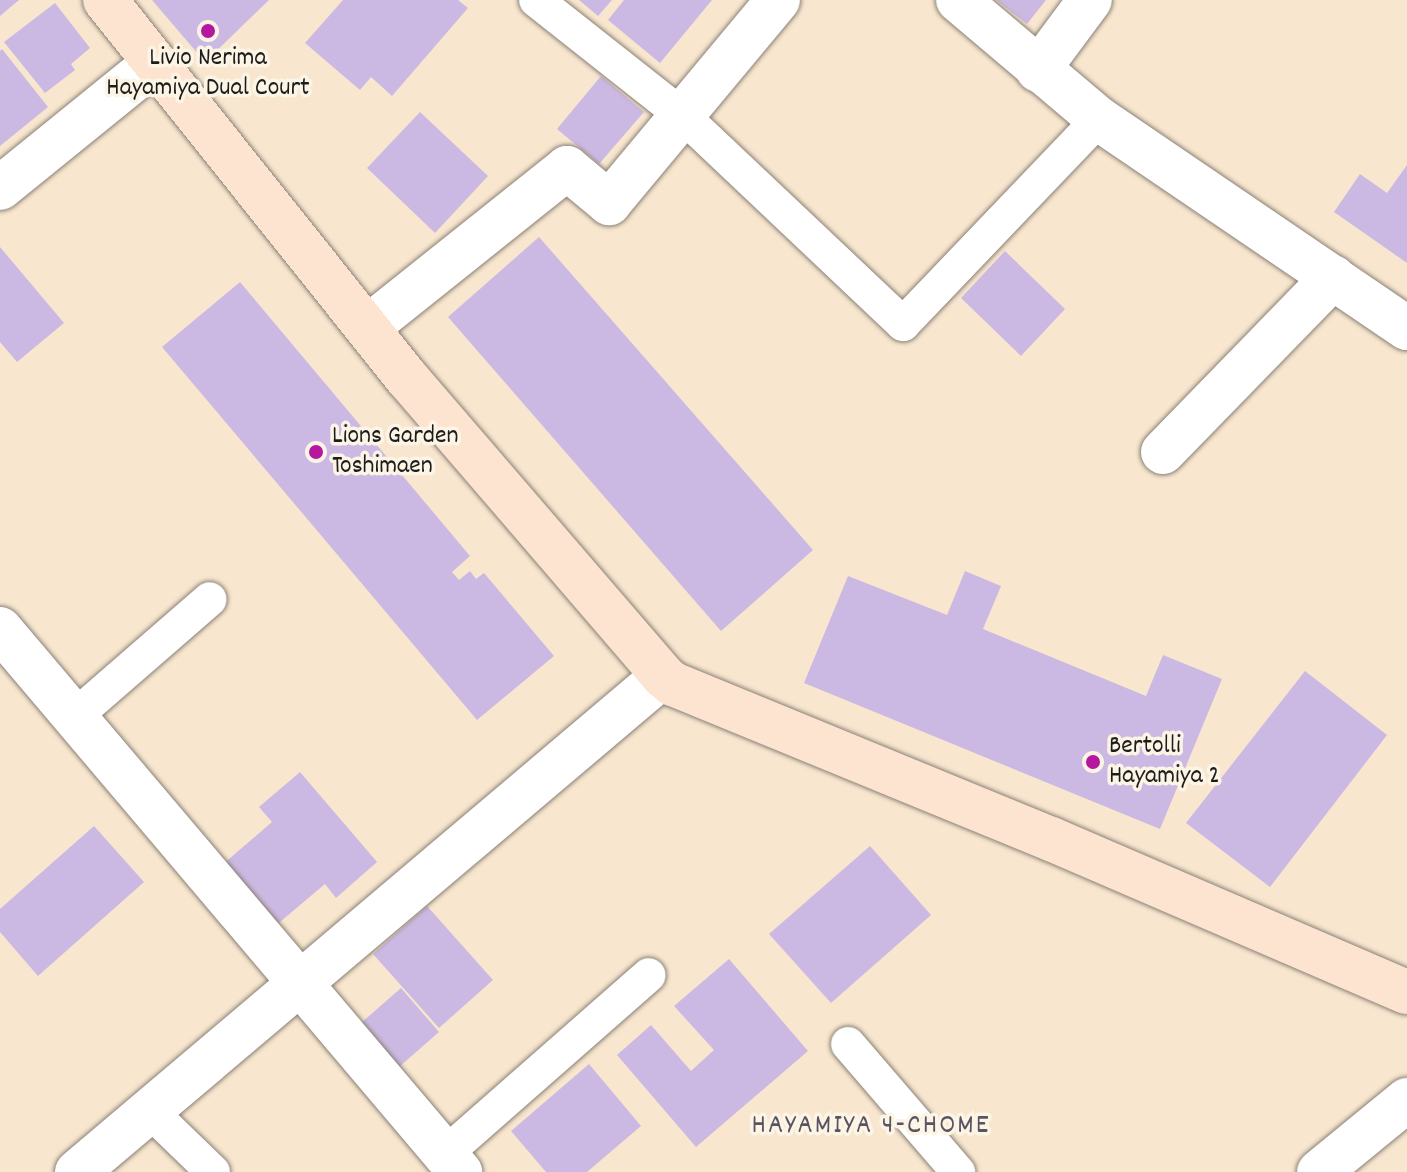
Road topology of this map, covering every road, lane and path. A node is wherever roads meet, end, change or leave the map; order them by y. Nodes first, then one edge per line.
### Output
1 (105, 0) edge
2 (536, 0) edge
3 (778, 0) edge
4 (958, 0) edge
5 (1090, 0) edge
6 (153, 64) junction
7 (1038, 70) junction
8 (683, 116) junction
9 (1099, 119) junction
10 (0, 188) edge
11 (1333, 277) junction
12 (368, 327) junction
13 (1407, 328) edge
14 (1163, 452) dead end
15 (210, 599) dead end
16 (0, 629) edge
17 (663, 676) junction
18 (73, 718) junction
19 (649, 975) dead end
20 (302, 982) junction
21 (1407, 992) edge
22 (848, 1044) dead end
23 (1407, 1100) edge
24 (149, 1110) junction
25 (453, 1163) edge
26 (77, 1172) edge
27 (213, 1172) edge
28 (958, 1172) edge
29 (1319, 1172) edge

1 - 6 street
2 - 8 lane
3 - 8 street
4 - 7 street
5 - 7 street
6 - 10 street
6 - 12 street
7 - 9 street
8 - 9 lane
8 - 12 street
9 - 11 street
11 - 13 street
11 - 14 street
12 - 17 street
15 - 18 lane
16 - 18 street
17 - 20 street
17 - 21 street
18 - 20 street
19 - 25 lane
20 - 24 street
20 - 25 street
22 - 28 lane
23 - 29 street
24 - 26 street
24 - 27 lane

